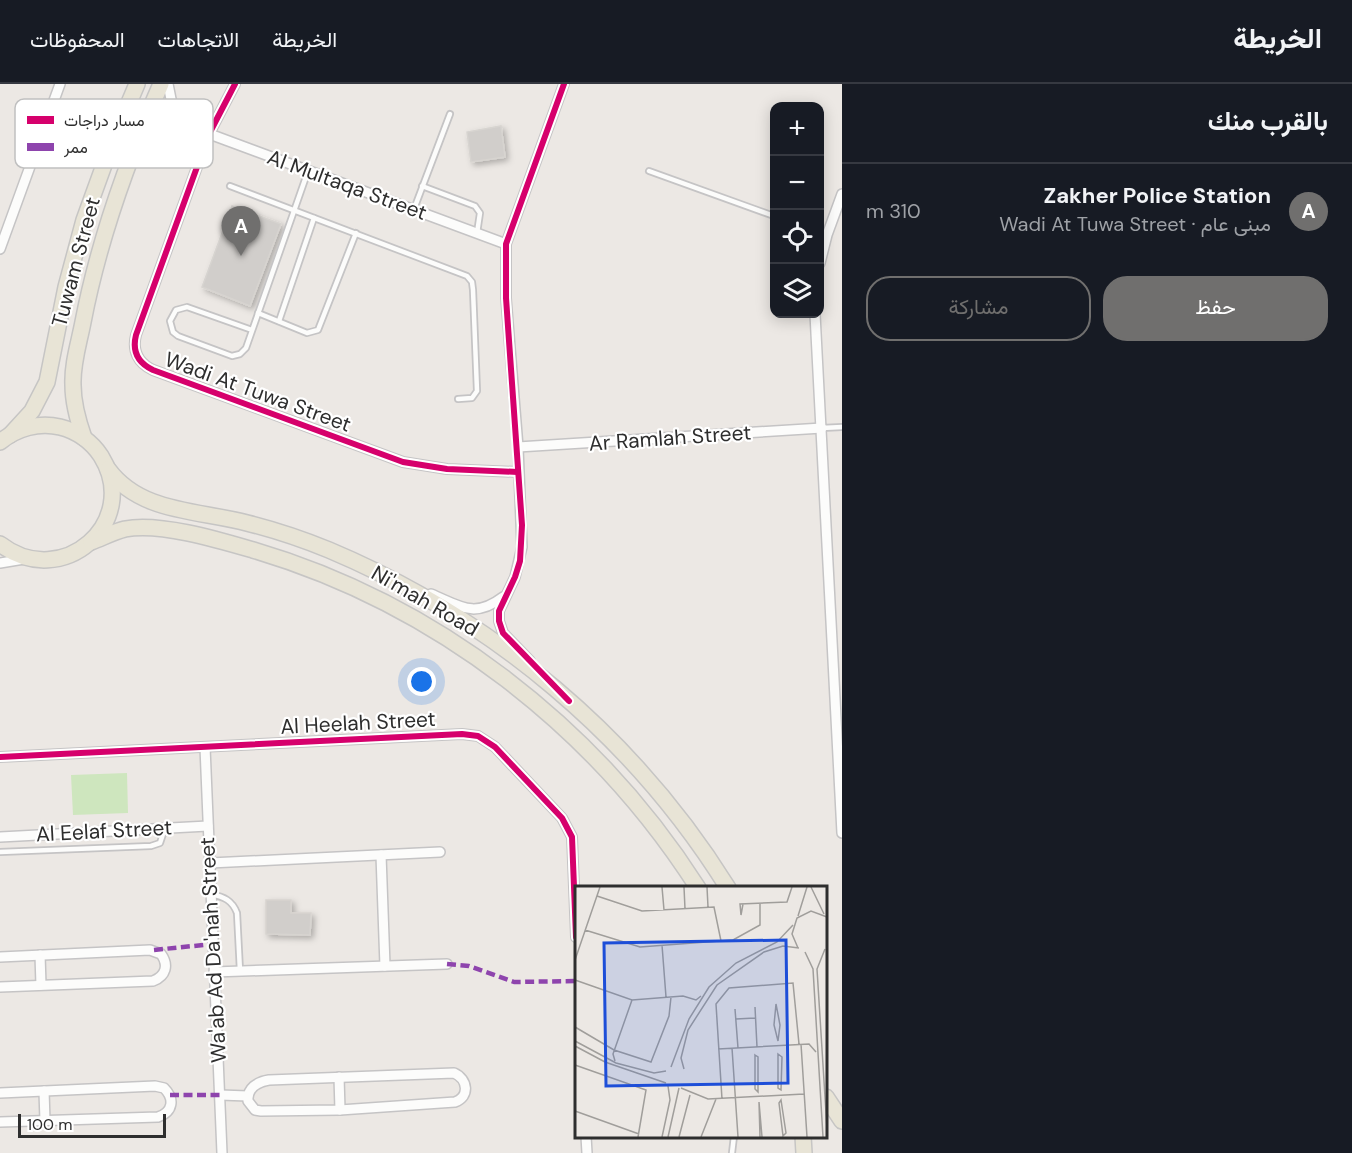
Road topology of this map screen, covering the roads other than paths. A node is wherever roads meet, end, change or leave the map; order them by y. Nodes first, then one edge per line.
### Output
1 (60, 84) edge
2 (137, 84) edge
3 (161, 84) edge
4 (168, 84) edge
5 (235, 84) edge
6 (564, 84) edge
7 (55, 99) edge
8 (131, 99) edge
9 (154, 99) edge
10 (171, 99) edge
11 (450, 114) dead end
12 (213, 126) edge
13 (213, 135) edge
14 (29, 168) edge
15 (103, 168) edge
16 (126, 168) edge
17 (197, 168) edge
18 (308, 171) junction
19 (650, 171) dead end
20 (230, 186) dead end
21 (422, 186) junction
22 (842, 194) edge
23 (414, 209) junction
24 (294, 210) junction
25 (770, 215) edge
26 (314, 218) junction
27 (824, 232) edge
28 (356, 233) junction
29 (477, 233) junction
30 (506, 244) junction
31 (0, 249) edge
32 (258, 313) junction
33 (815, 318) edge
34 (279, 321) junction
35 (252, 330) junction
36 (458, 399) dead end
37 (842, 427) edge
38 (822, 428) junction
39 (5, 438) edge
40 (84, 438) junction
41 (518, 447) junction
42 (108, 469) junction
43 (518, 472) junction
44 (91, 542) junction
45 (0, 544) edge
46 (27, 559) junction
47 (0, 563) edge
48 (385, 576) junction
49 (505, 596) junction
50 (569, 701) junction
51 (205, 747) junction
52 (0, 757) edge
53 (840, 771) edge
54 (208, 826) junction
55 (165, 828) junction
56 (842, 833) edge
57 (0, 837) edge
58 (0, 852) edge
59 (440, 852) dead end
60 (381, 855) junction
61 (210, 864) junction
62 (697, 886) edge
63 (727, 886) edge
64 (211, 894) junction
65 (575, 908) edge
66 (40, 955) junction
67 (0, 957) edge
68 (447, 964) dead end
69 (385, 966) junction
70 (240, 971) junction
71 (214, 972) junction
72 (41, 985) junction
73 (0, 987) edge
74 (339, 1077) junction
75 (44, 1091) junction
76 (0, 1093) edge
77 (220, 1095) junction
78 (248, 1096) junction
79 (827, 1100) edge
80 (340, 1110) junction
81 (842, 1120) edge
82 (45, 1121) junction
83 (0, 1122) edge
84 (586, 1138) edge
85 (734, 1138) edge
86 (803, 1138) edge
87 (222, 1153) edge
88 (587, 1153) edge
89 (732, 1153) edge
90 (804, 1153) edge

1 - 7 street
2 - 8 main road, Tuwam Street
3 - 9 main road, Tuwam Street
4 - 10 street
5 - 12 street, Wadi At Tuwa Street
6 - 30 street
11 - 21 lane
13 - 18 street, Al Multaqa Street
14 - 31 street
15 - 39 main road, Tuwam Street
16 - 40 main road, Tuwam Street
17 - 43 street, Wadi At Tuwa Street
18 - 23 street, Al Multaqa Street
18 - 24 lane
19 - 25 lane
20 - 24 lane
21 - 23 lane
21 - 29 lane
22 - 27 street
23 - 29 street, Al Multaqa Street
24 - 26 lane
24 - 32 lane
26 - 28 lane
26 - 34 lane
28 - 34 lane
28 - 36 lane
29 - 30 street, Al Multaqa Street
30 - 41 street
32 - 34 lane
32 - 35 lane
33 - 38 street
35 - 35 lane
37 - 38 lane
38 - 41 street, Ar Ramlah Street
38 - 53 street
39 - 40 main road
40 - 42 main road, Ni'mah Road
41 - 43 street
42 - 44 main road
42 - 48 main road, Ni'mah Road
43 - 49 street
44 - 46 main road
44 - 62 main road, Ni'mah Road
45 - 46 main road
46 - 47 street
48 - 49 street
48 - 50 main road, Ni'mah Road
49 - 50 street
50 - 63 main road, Ni'mah Road
51 - 52 street, Al Heelah Street
51 - 54 street, Wa'ab Ad Da'nah Street
51 - 65 street, Al Heelah Street
53 - 56 street
54 - 55 street, Al Eelaf Street
54 - 61 street, Wa'ab Ad Da'nah Street
55 - 57 street, Al Eelaf Street
55 - 58 lane
59 - 60 street
60 - 61 street
60 - 69 street
61 - 64 street, Wa'ab Ad Da'nah Street
64 - 70 lane
64 - 71 street, Wa'ab Ad Da'nah Street
66 - 67 street
66 - 72 street
66 - 72 street
68 - 69 street
69 - 70 street
70 - 71 street
71 - 77 street, Wa'ab Ad Da'nah Street
72 - 73 street
74 - 78 street
74 - 80 street
74 - 80 street
75 - 76 street
75 - 82 street
75 - 82 street
77 - 78 street
77 - 87 street, Wa'ab Ad Da'nah Street
78 - 80 street
79 - 81 main road
82 - 83 street
84 - 88 street
85 - 89 lane
86 - 90 main road

